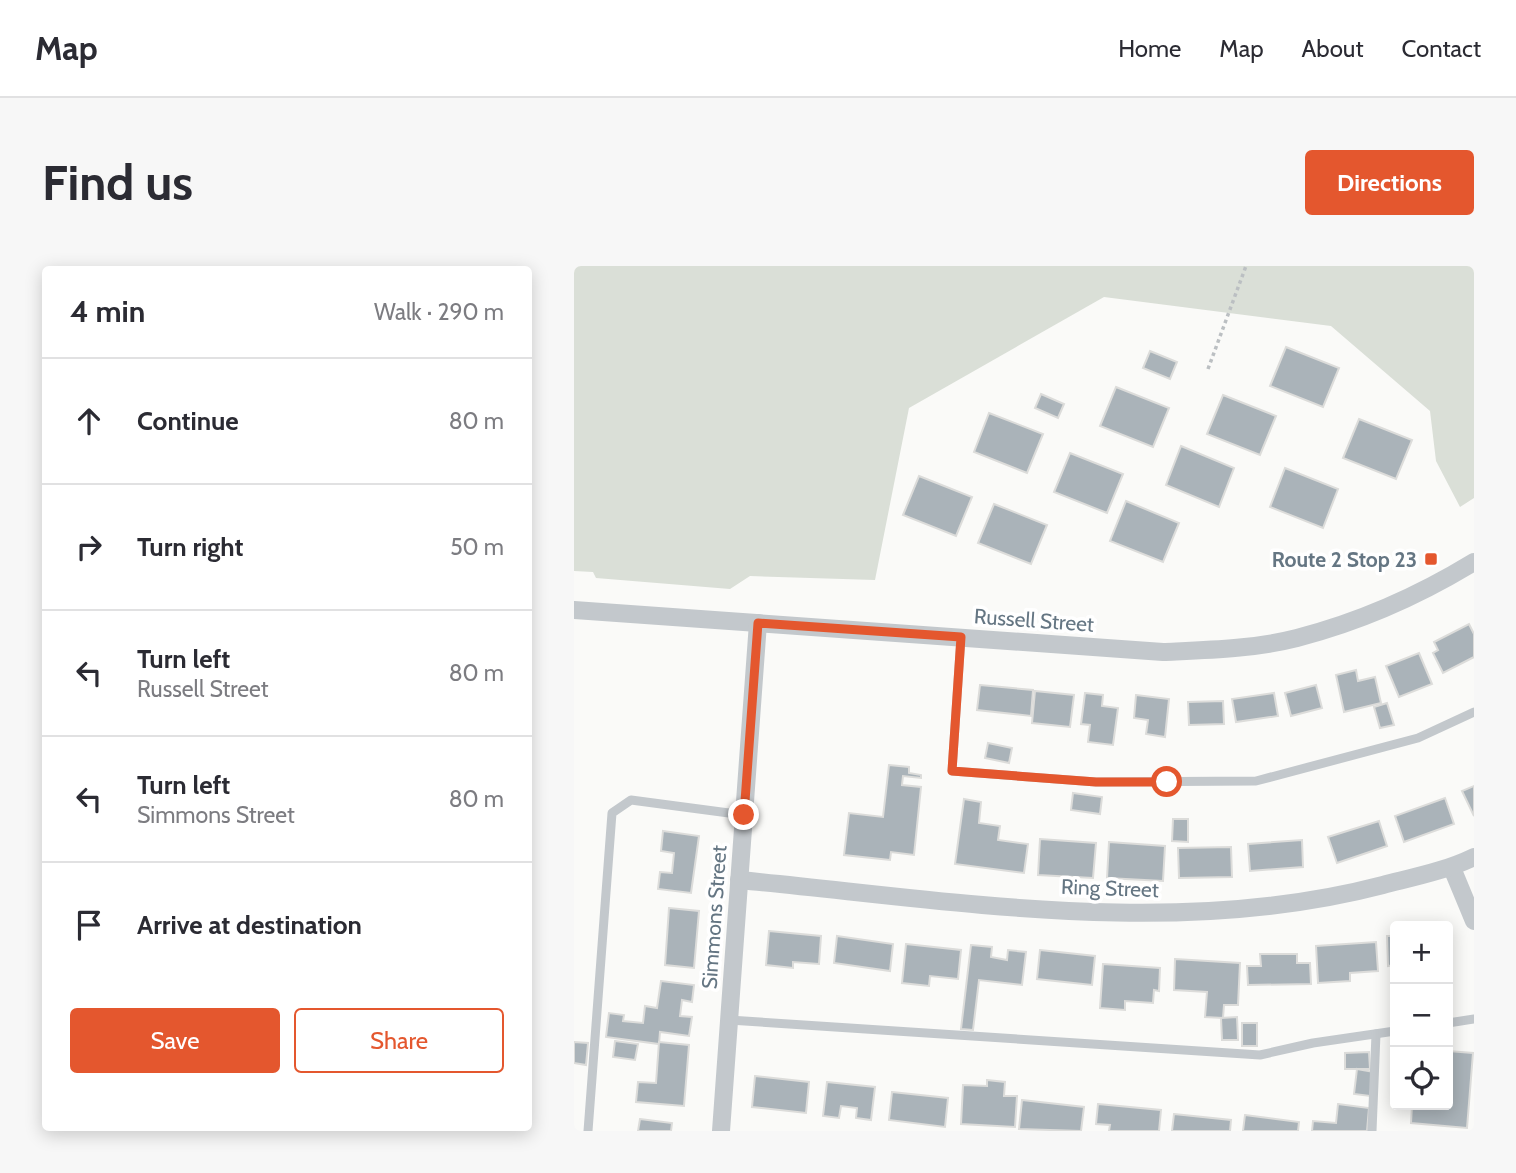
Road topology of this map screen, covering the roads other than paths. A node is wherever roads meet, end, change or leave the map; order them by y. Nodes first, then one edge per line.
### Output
1 (1474, 562) edge
2 (574, 610) edge
3 (758, 623) junction
4 (961, 637) junction
5 (1474, 712) edge
6 (744, 815) junction
7 (1474, 857) edge
8 (1452, 868) junction
9 (739, 880) junction
10 (1474, 921) edge
11 (1474, 1019) edge
12 (729, 1020) junction
13 (1453, 1022) edge
14 (1390, 1032) edge
15 (1376, 1034) junction
16 (588, 1131) edge
17 (721, 1131) edge
18 (1372, 1131) edge

1 - 4 street, Russell Street
2 - 3 street, Russell Street
3 - 4 street, Russell Street
3 - 6 street, Simmons Street
4 - 5 lane
6 - 9 street, Simmons Street
6 - 16 lane
7 - 8 street, Ring Street
8 - 9 street, Ring Street
8 - 10 street
9 - 12 street, Simmons Street
11 - 13 lane
12 - 15 lane
12 - 17 street, Simmons Street
14 - 15 lane
15 - 18 lane

